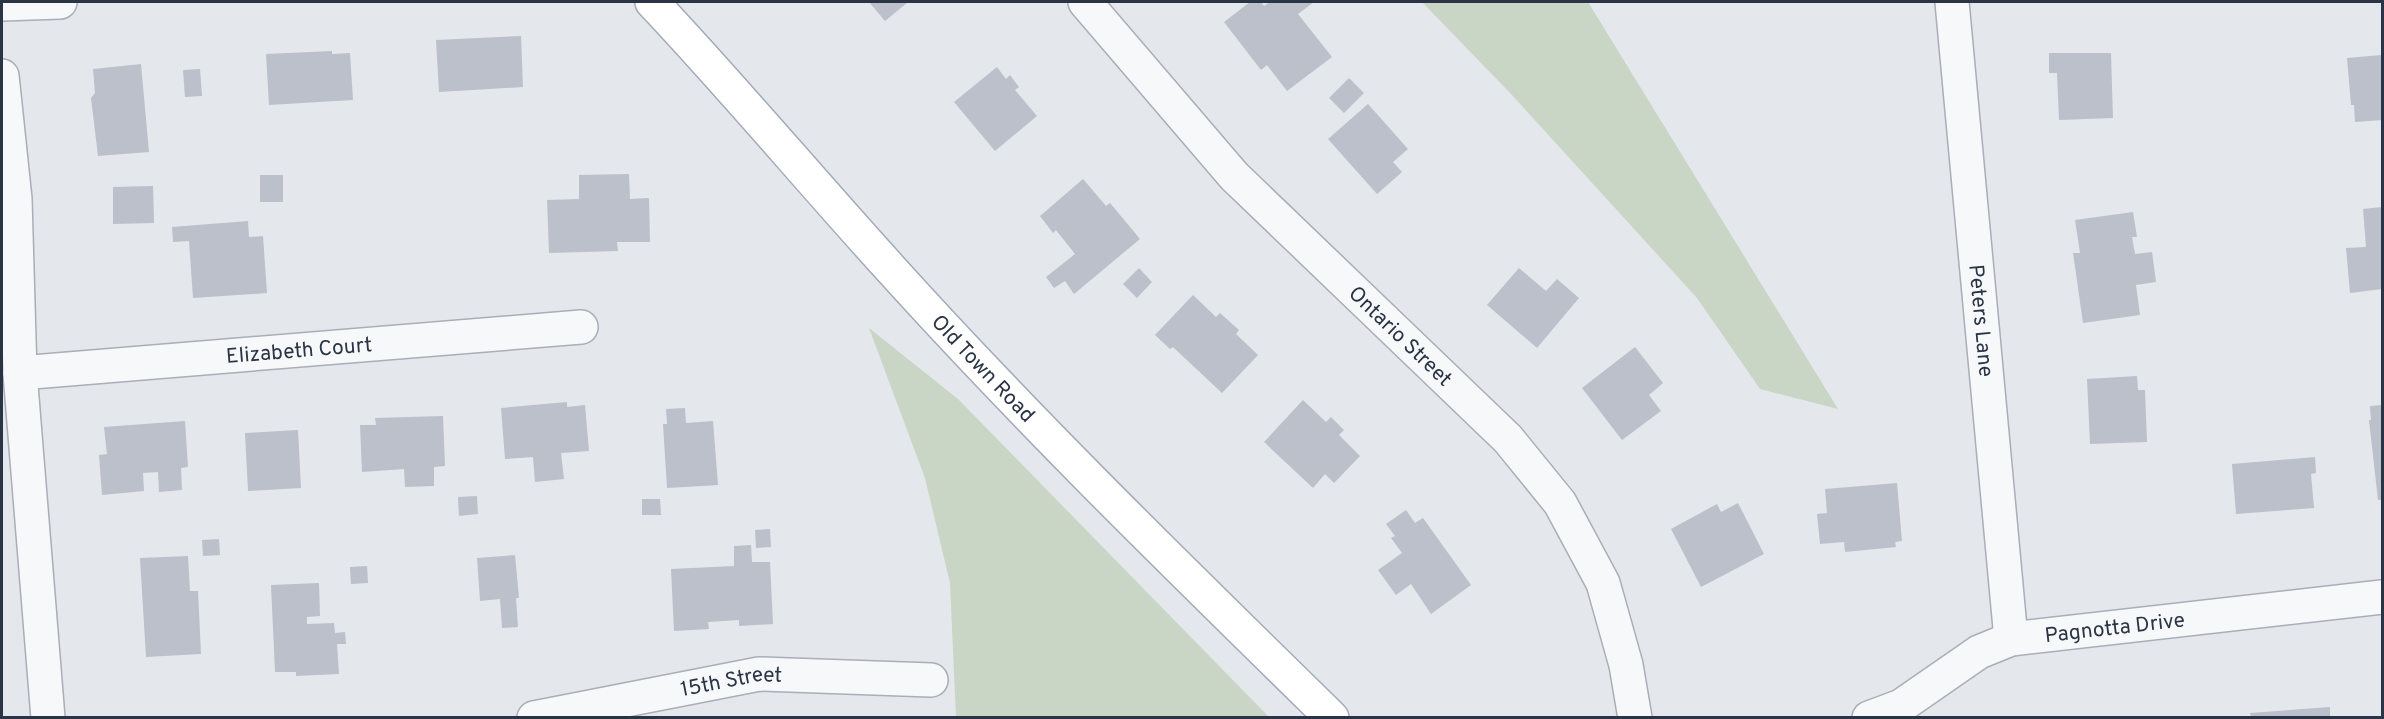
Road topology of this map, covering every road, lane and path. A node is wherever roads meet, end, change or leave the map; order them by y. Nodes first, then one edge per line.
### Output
1 (60, 2) edge
2 (652, 2) edge
3 (1085, 2) edge
4 (1952, 2) edge
5 (2, 4) edge
6 (2, 76) edge
7 (8, 200) edge
8 (581, 327) dead end
9 (20, 373) junction
10 (2382, 597) edge
11 (2012, 639) junction
12 (931, 680) dead end
13 (48, 717) edge
14 (534, 717) edge
15 (1332, 717) edge
16 (1635, 717) edge
17 (1869, 717) edge

1 - 5 street
2 - 15 main road, Old Town Road
3 - 16 street, Ontario Street
4 - 11 street, Peters Lane
6 - 7 street
7 - 9 street
8 - 9 street, Elizabeth Court
9 - 13 street
10 - 11 street, Pagnotta Drive
11 - 17 street, Pagnotta Drive
12 - 14 street, 15th Street

